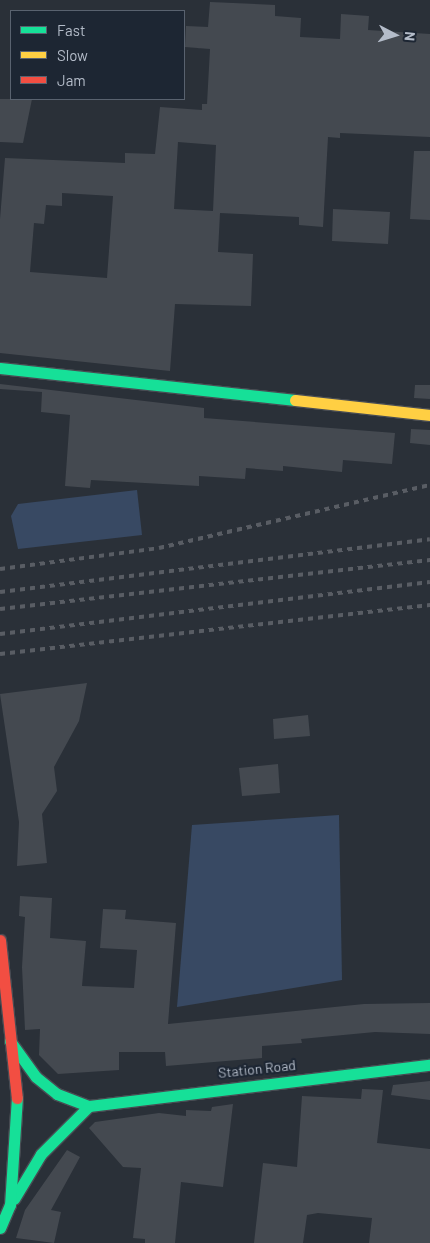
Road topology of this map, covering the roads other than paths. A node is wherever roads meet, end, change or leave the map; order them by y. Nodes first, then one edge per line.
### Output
1 (0, 368) edge
2 (430, 415) edge
3 (0, 940) edge
4 (10, 1041) junction
5 (430, 1065) edge
6 (89, 1106) junction
7 (10, 1205) junction
8 (0, 1228) edge

1 - 2 street
3 - 4 street
4 - 6 street, Station Road
4 - 7 street
5 - 6 street, Station Road
6 - 7 street
7 - 8 street

